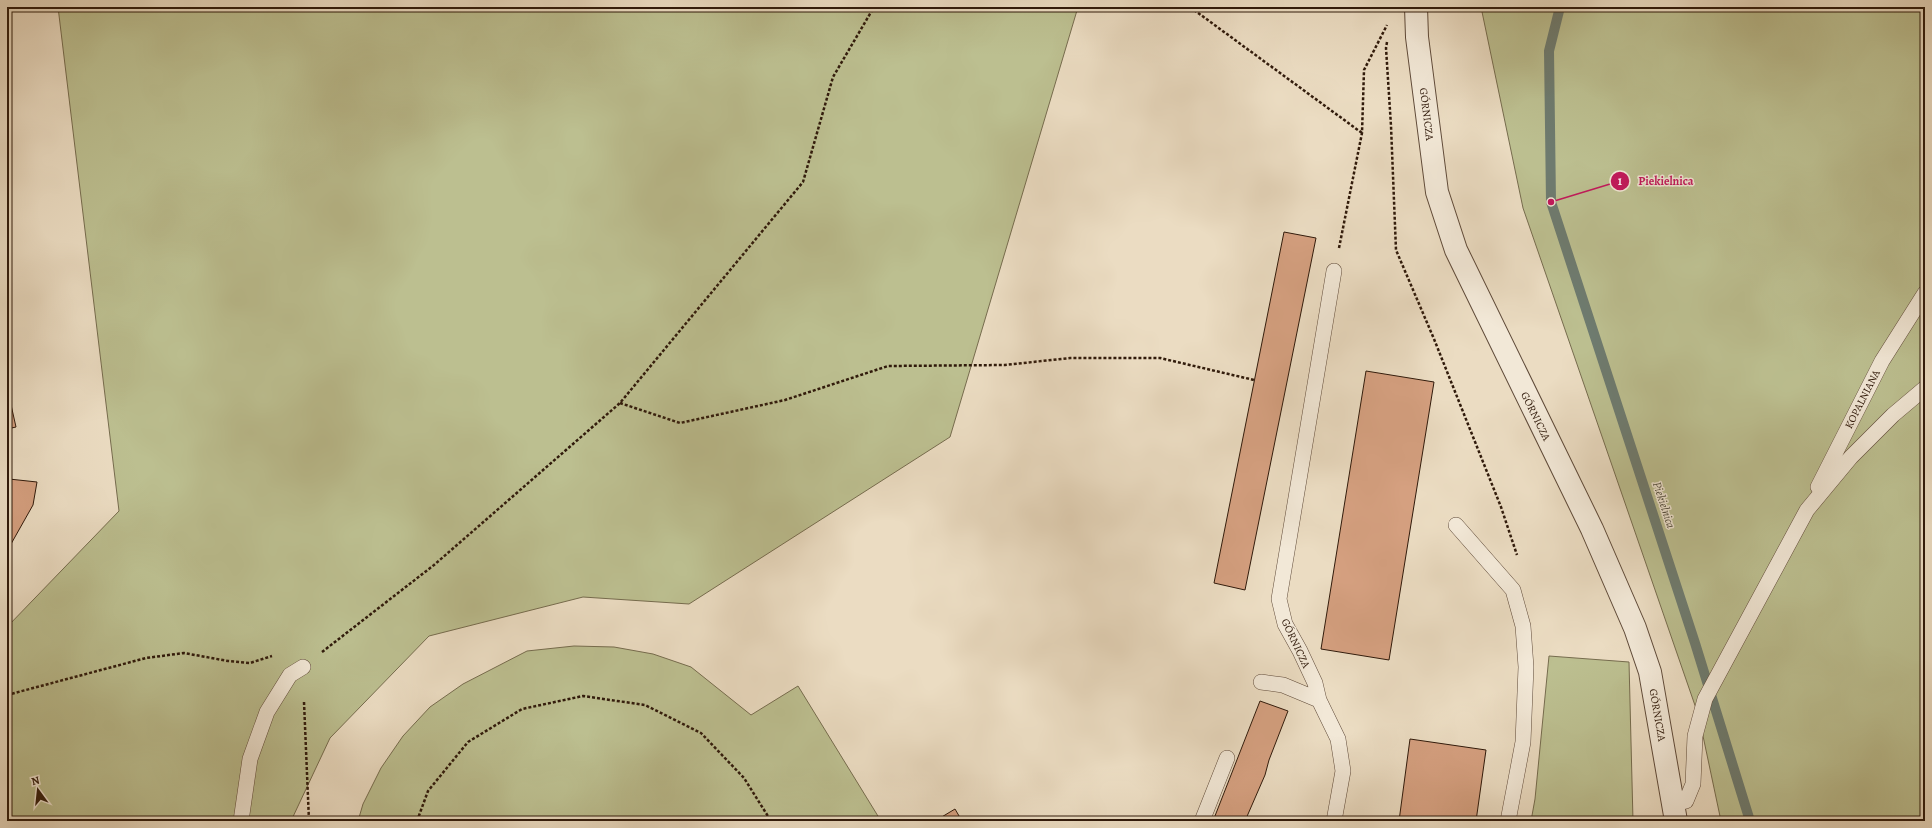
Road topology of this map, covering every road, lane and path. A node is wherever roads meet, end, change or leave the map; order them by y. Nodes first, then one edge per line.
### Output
1 (874, 7) edge
2 (1190, 7) edge
3 (1416, 7) edge
4 (1390, 28) dead end
5 (1389, 35) dead end
6 (1362, 133) junction
7 (1334, 271) joint
8 (1925, 293) edge
9 (1254, 380) dead end
10 (1925, 388) edge
11 (620, 403) junction
12 (1807, 510) junction
13 (1456, 526) dead end
14 (1519, 559) dead end
15 (303, 667) junction
16 (1261, 682) dead end
17 (7, 695) edge
18 (1319, 700) junction
19 (1227, 758) dead end
20 (1675, 812) edge
21 (241, 821) edge
22 (309, 821) edge
23 (417, 821) edge
24 (771, 821) edge
25 (1202, 821) edge
26 (1334, 821) edge
27 (1508, 821) edge

1 - 11 path
2 - 6 path
3 - 20 street, GÓRNICZA
4 - 6 path
5 - 14 path
6 - 7 path
7 - 18 lane, GÓRNICZA
8 - 12 lane, KOPALNIANA
9 - 11 path
10 - 12 lane, KOPALNIANA
11 - 15 path
12 - 20 lane, KOPALNIANA
13 - 27 lane
15 - 17 path
15 - 21 lane
15 - 22 path
16 - 18 lane
18 - 26 lane, GÓRNICZA
19 - 25 lane
23 - 24 path

